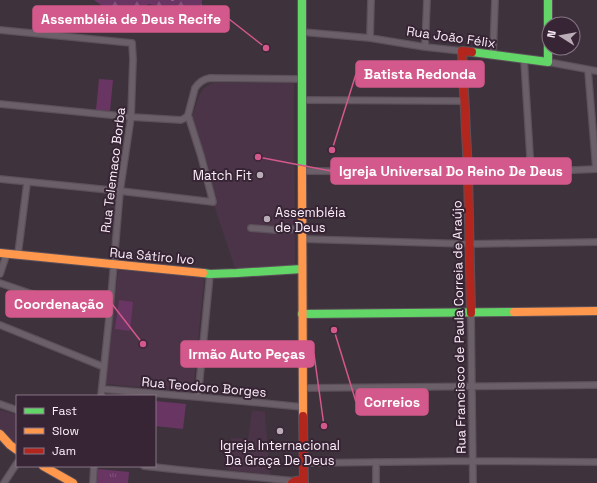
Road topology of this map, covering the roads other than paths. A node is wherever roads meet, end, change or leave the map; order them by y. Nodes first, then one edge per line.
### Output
1 (302, 0) edge
2 (371, 0) edge
3 (427, 0) edge
4 (495, 0) edge
5 (548, 0) edge
6 (0, 30) edge
7 (302, 32) junction
8 (370, 38) junction
9 (425, 46) junction
10 (462, 51) junction
11 (493, 55) junction
12 (524, 59) junction
13 (548, 62) junction
14 (588, 70) junction
15 (597, 71) edge
16 (302, 79) junction
17 (302, 100) junction
18 (464, 101) junction
19 (0, 104) edge
20 (188, 115) junction
21 (131, 117) junction
22 (596, 169) edge
23 (302, 171) junction
24 (468, 172) junction
25 (531, 172) junction
26 (0, 179) edge
27 (27, 183) junction
28 (120, 191) junction
29 (251, 228) dead end
30 (302, 229) junction
31 (302, 239) junction
32 (597, 242) edge
33 (469, 244) junction
34 (4, 253) edge
35 (18, 254) junction
36 (114, 265) junction
37 (302, 269) junction
38 (0, 274) edge
39 (210, 274) junction
40 (0, 283) edge
41 (110, 309) junction
42 (597, 311) edge
43 (471, 313) junction
44 (302, 314) junction
45 (0, 325) edge
46 (104, 368) junction
47 (597, 385) edge
48 (472, 387) junction
49 (102, 388) junction
50 (303, 388) junction
51 (101, 395) edge
52 (198, 397) junction
53 (0, 404) edge
54 (303, 407) junction
55 (16, 410) edge
56 (0, 434) edge
57 (16, 449) edge
58 (474, 461) junction
59 (376, 462) junction
60 (597, 462) edge
61 (304, 463) junction
62 (16, 465) edge
63 (45, 467) edge
64 (94, 467) edge
65 (153, 467) edge
66 (298, 482) edge
67 (4, 483) edge
68 (73, 483) edge
69 (93, 483) edge
70 (376, 483) edge
71 (474, 483) edge

1 - 7 street
2 - 8 street
3 - 9 street
4 - 11 street
5 - 13 street
6 - 21 street, Rua Telemaco Borba
7 - 8 street, Rua João Félix
7 - 16 street
8 - 9 street, Rua João Félix
9 - 10 street, Rua João Félix
10 - 11 street, Rua João Félix
10 - 18 street, Rua Francisco de Paula Correia de Araújo
11 - 12 street, Rua João Félix
12 - 13 street, Rua João Félix
12 - 25 street
13 - 14 street, Rua João Félix
14 - 15 street, Rua João Félix
14 - 22 street
16 - 17 street
16 - 20 street
17 - 18 street
17 - 23 street
18 - 24 street, Rua Francisco de Paula Correia de Araújo
19 - 21 street
20 - 21 street
20 - 28 street
21 - 28 street, Rua Telemaco Borba
22 - 25 street
23 - 24 street
23 - 30 street
24 - 25 street
24 - 33 street, Rua Francisco de Paula Correia de Araújo
26 - 27 street
27 - 28 street
27 - 35 street
28 - 36 street, Rua Telemaco Borba
29 - 30 street
30 - 31 street
31 - 33 street
31 - 37 street
32 - 33 street
33 - 43 street, Rua Francisco de Paula Correia de Araújo
34 - 35 street, Rua Sátiro Ivo
34 - 38 street
35 - 36 street, Rua Sátiro Ivo
36 - 39 street, Rua Sátiro Ivo
36 - 41 street, Rua Telemaco Borba
37 - 39 street, Rua Sátiro Ivo
37 - 44 street
39 - 52 street
40 - 41 street
41 - 46 street, Rua Telemaco Borba
42 - 43 street
43 - 44 street
43 - 48 street, Rua Francisco de Paula Correia de Araújo
44 - 50 street
45 - 46 street
46 - 49 street, Rua Telemaco Borba
47 - 48 street
48 - 50 street
48 - 58 street, Rua Francisco de Paula Correia de Araújo
49 - 51 street, Rua Telemaco Borba
49 - 52 street, Rua Teodoro Borges
50 - 54 street
52 - 54 street, Rua Teodoro Borges
53 - 55 street
54 - 61 street
56 - 57 street
58 - 59 street
58 - 60 street
58 - 71 street, Rua Francisco de Paula Correia de Araújo
59 - 61 street
59 - 70 street
61 - 66 street
62 - 67 street
63 - 68 street
64 - 69 street
65 - 66 street

